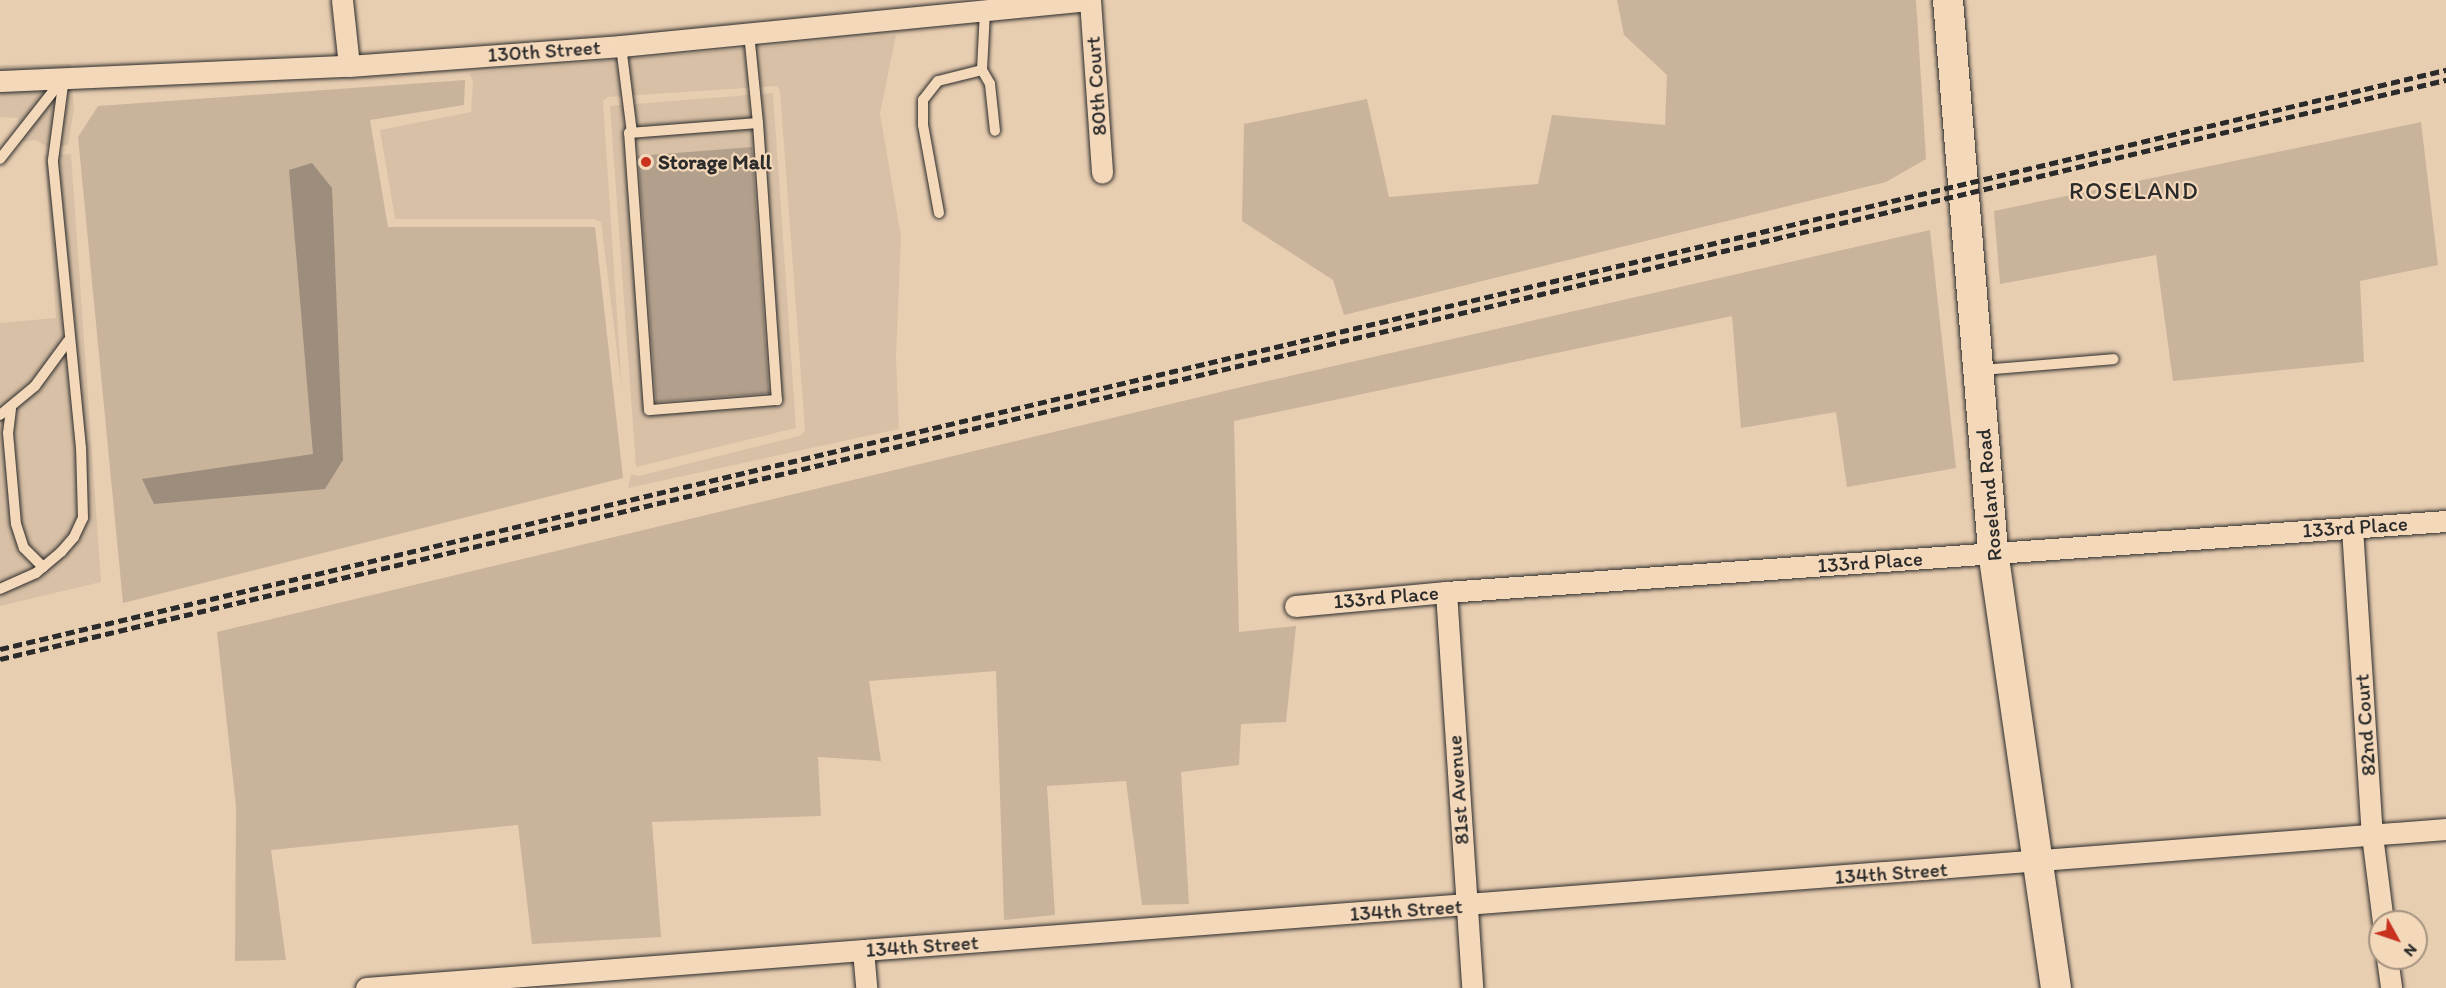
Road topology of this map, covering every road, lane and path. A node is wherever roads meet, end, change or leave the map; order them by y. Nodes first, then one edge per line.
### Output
1 (342, 0) edge
2 (1088, 0) edge
3 (1948, 0) edge
4 (985, 10) junction
5 (749, 33) junction
6 (621, 46) junction
7 (349, 66) junction
8 (982, 70) junction
9 (64, 78) junction
10 (0, 81) edge
11 (758, 123) junction
12 (995, 131) dead end
13 (632, 133) junction
14 (0, 159) edge
15 (1102, 172) dead end
16 (939, 213) dead end
17 (68, 341) junction
18 (2114, 358) dead end
19 (1977, 370) junction
20 (10, 408) junction
21 (0, 415) edge
22 (2446, 521) edge
23 (2352, 528) junction
24 (1993, 551) junction
25 (43, 567) junction
26 (0, 589) edge
27 (1446, 592) junction
28 (1295, 606) dead end
29 (2446, 829) edge
30 (2372, 835) junction
31 (2039, 861) junction
32 (1466, 905) junction
33 (2381, 910) edge
34 (863, 950) junction
35 (2389, 970) edge
36 (366, 988) edge
37 (866, 988) edge
38 (1472, 988) edge
39 (2056, 988) edge
40 (2391, 988) edge

1 - 7 street
2 - 4 street, 130th Street
2 - 15 street, 80th Court
3 - 19 main road, Roseland Road
4 - 5 street, 130th Street
4 - 8 lane
5 - 6 street, 130th Street
5 - 11 lane
6 - 7 street, 130th Street
6 - 13 lane
7 - 9 street, 130th Street
8 - 12 lane
8 - 16 lane
9 - 10 street, 130th Street
9 - 14 lane
9 - 17 lane
11 - 13 lane
11 - 13 lane
17 - 20 lane
17 - 25 lane
18 - 19 lane
19 - 24 main road, Roseland Road
20 - 21 lane
20 - 25 lane
22 - 23 street, 133rd Place
23 - 24 street, 133rd Place
23 - 30 street, 82nd Court
24 - 27 street, 133rd Place
24 - 31 main road, Roseland Road
25 - 26 lane
27 - 28 street, 133rd Place
27 - 32 street, 81st Avenue
29 - 30 street, 134th Street
30 - 31 street, 134th Street
30 - 33 street, 82nd Court
31 - 32 street, 134th Street
31 - 39 main road, Roseland Road
32 - 34 street, 134th Street
32 - 38 street, 81st Avenue
34 - 36 street, 134th Street
34 - 37 street
35 - 40 street

